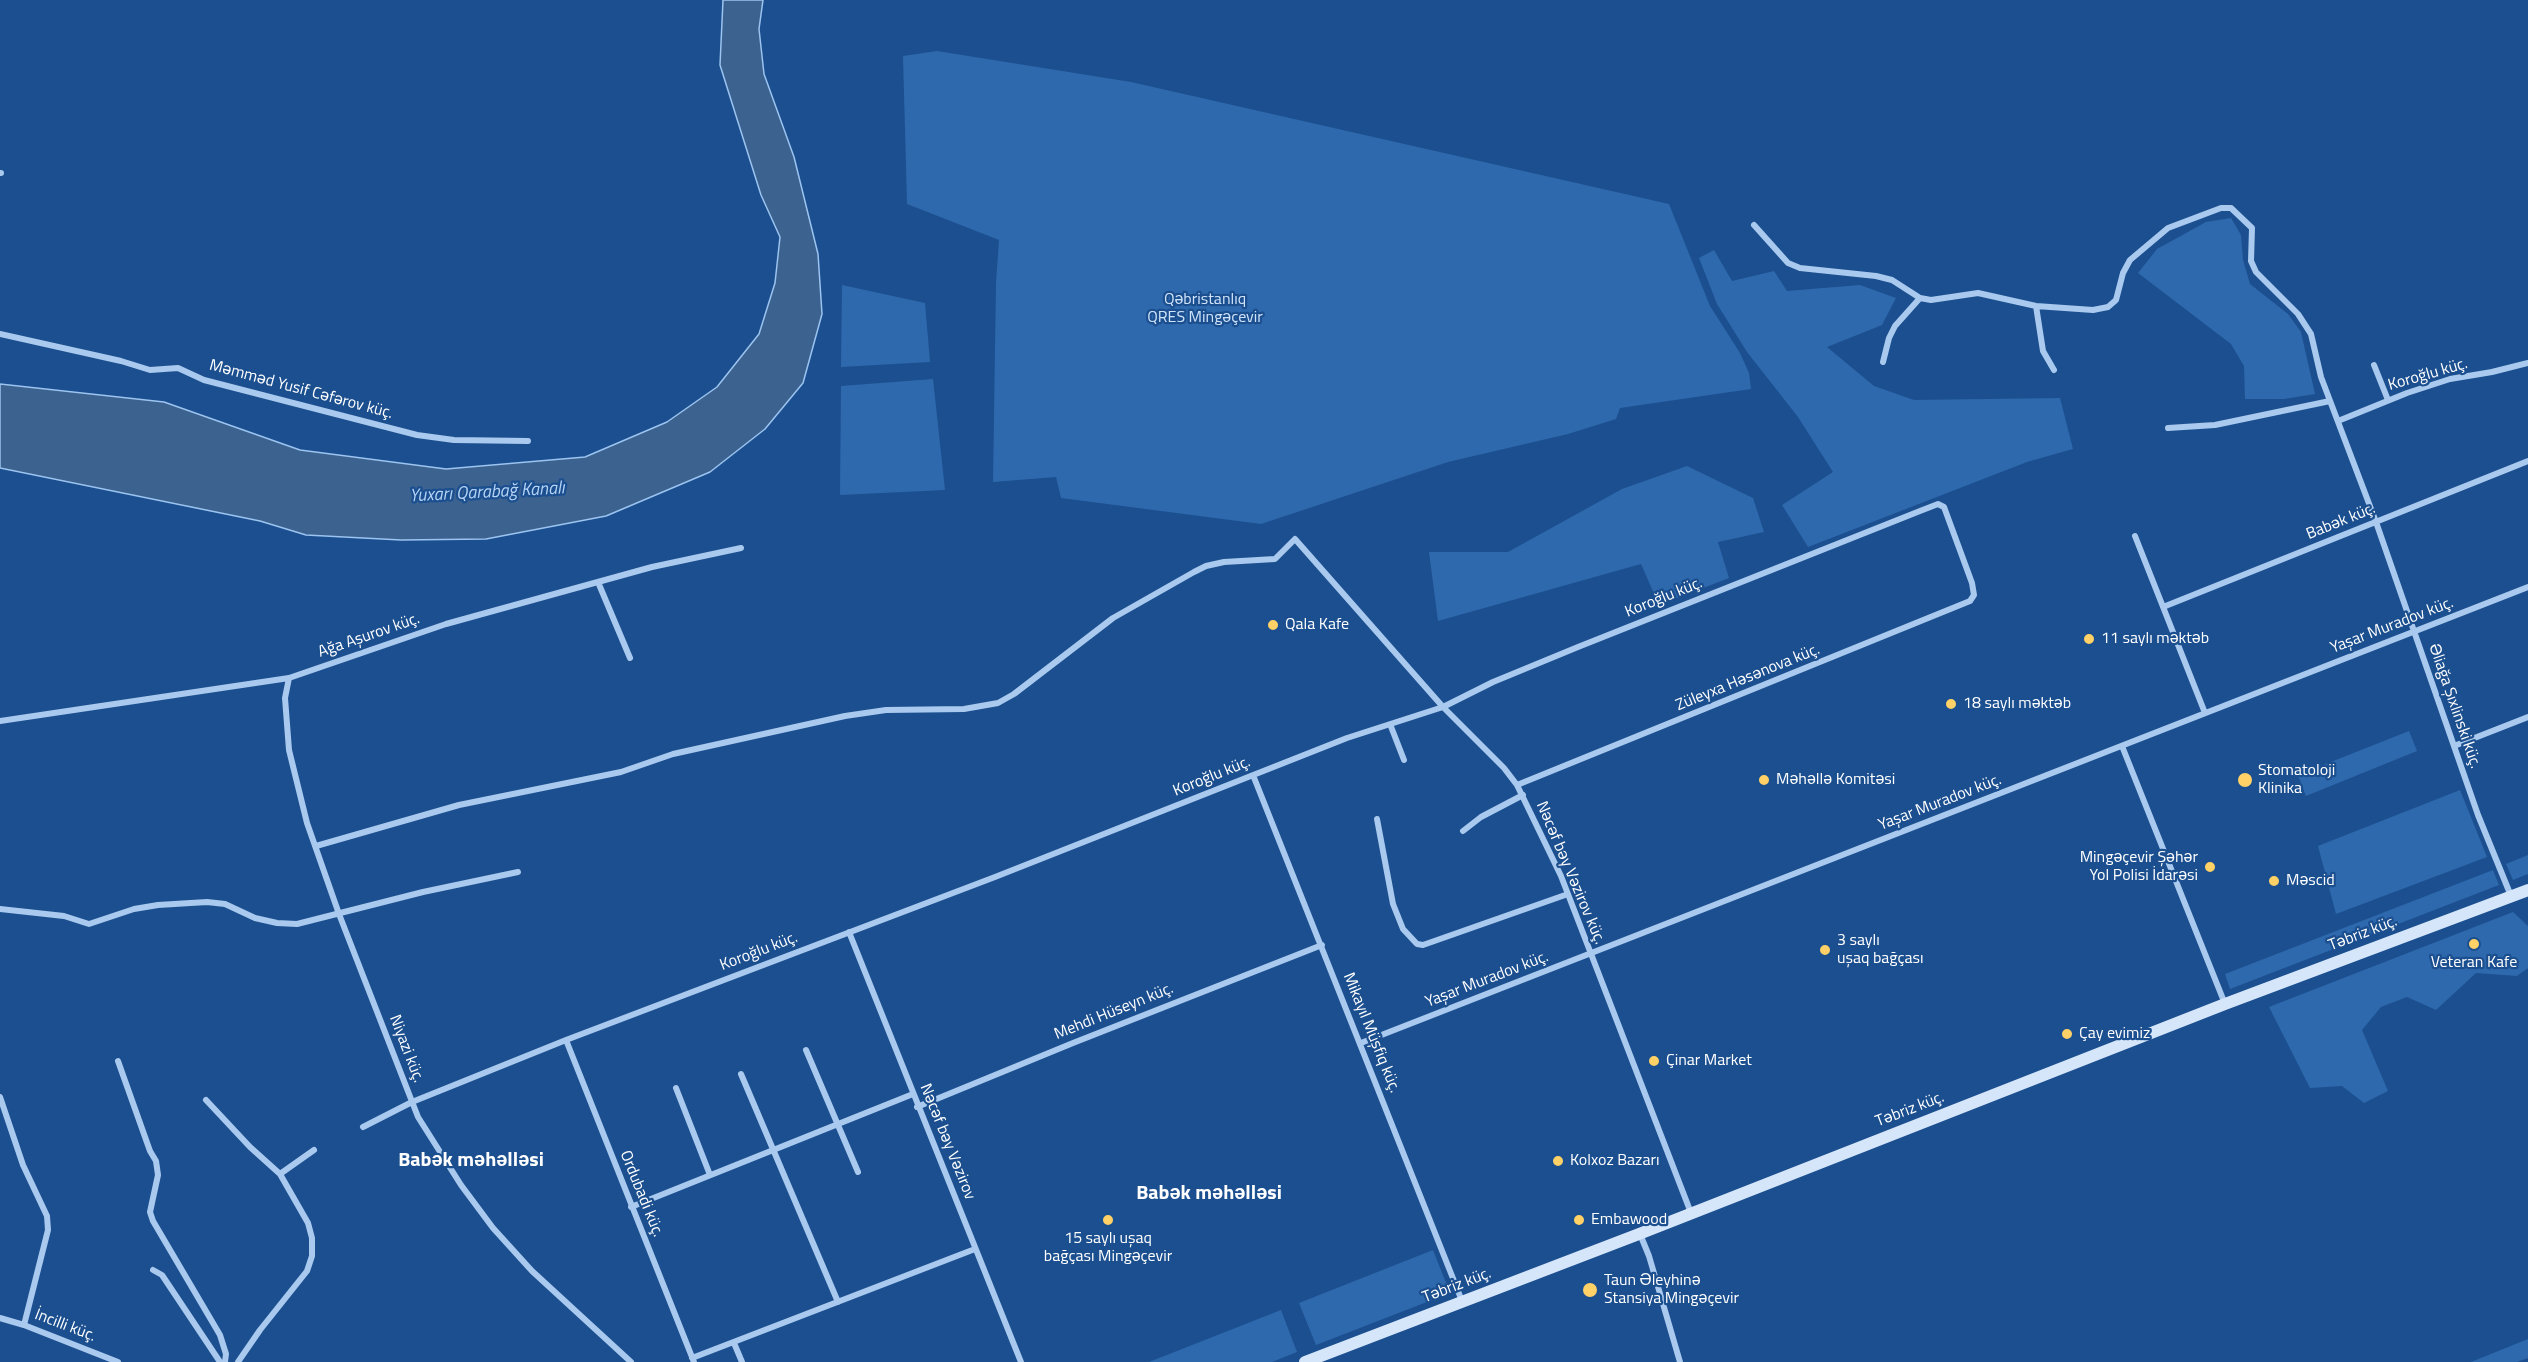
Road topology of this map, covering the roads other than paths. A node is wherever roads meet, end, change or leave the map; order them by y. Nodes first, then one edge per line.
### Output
1 (1754, 225) dead end
2 (1920, 298) junction
3 (2036, 306) junction
4 (0, 334) edge
5 (1883, 362) dead end
6 (2528, 363) edge
7 (2374, 365) dead end
8 (2054, 370) dead end
9 (2388, 400) junction
10 (2330, 402) junction
11 (2338, 422) junction
12 (2168, 428) dead end
13 (528, 441) dead end
14 (2528, 461) edge
15 (2376, 522) junction
16 (2135, 536) dead end
17 (741, 548) dead end
18 (598, 582) junction
19 (1972, 583) joint
20 (2528, 587) edge
21 (2163, 607) junction
22 (2414, 632) junction
23 (630, 658) dead end
24 (289, 678) junction
25 (1443, 707) junction
26 (2205, 713) junction
27 (2528, 717) edge
28 (0, 721) edge
29 (1390, 724) junction
30 (2122, 746) junction
31 (2454, 746) junction
32 (1404, 760) dead end
33 (1253, 775) junction
34 (1517, 785) junction
35 (1523, 795) junction
36 (1377, 819) dead end
37 (1463, 831) dead end
38 (316, 846) junction
39 (518, 872) dead end
40 (2528, 890) edge
41 (1568, 894) junction
42 (2511, 896) junction
43 (0, 909) edge
44 (339, 914) junction
45 (849, 932) junction
46 (1322, 945) junction
47 (1590, 954) junction
48 (2225, 1004) junction
49 (566, 1040) junction
50 (1361, 1043) junction
51 (806, 1050) dead end
52 (118, 1061) dead end
53 (741, 1074) dead end
54 (676, 1088) dead end
55 (913, 1094) junction
56 (0, 1097) edge
57 (206, 1100) dead end
58 (412, 1102) junction
59 (917, 1107) junction
60 (837, 1124) junction
61 (363, 1127) dead end
62 (314, 1150) dead end
63 (773, 1150) junction
64 (858, 1172) dead end
65 (280, 1174) junction
66 (710, 1175) junction
67 (631, 1207) junction
68 (1691, 1214) junction
69 (1640, 1234) junction
70 (975, 1249) junction
71 (153, 1270) dead end
72 (838, 1302) junction
73 (1462, 1302) junction
74 (0, 1318) edge
75 (24, 1325) junction
76 (734, 1343) junction
77 (693, 1360) edge
78 (118, 1362) edge
79 (220, 1362) edge
80 (225, 1362) edge
81 (238, 1362) edge
82 (631, 1362) edge
83 (742, 1362) edge
84 (1021, 1362) edge
85 (1305, 1362) edge
86 (1680, 1362) edge

1 - 2 street
2 - 3 street
2 - 5 street
3 - 8 street
3 - 10 street, Əliağa Şıxlinski küç.
4 - 13 street, Məmməd Yusif Cəfərov küç.
6 - 9 street, Koroğlu küç.
7 - 9 street
9 - 11 street, Koroğlu küç.
10 - 11 street, Əliağa Şıxlinski küç.
10 - 12 street
11 - 15 street, Əliağa Şıxlinski küç.
14 - 15 street, Babək küç.
15 - 21 street, Babək küç.
15 - 22 street, Əliağa Şıxlinski küç.
16 - 21 street
17 - 18 street, Ağa Aşurov küç.
18 - 23 street
18 - 24 street, Ağa Aşurov küç.
19 - 25 street, Koroğlu küç.
19 - 34 street, Züleyxa Həsənova küç.
20 - 22 street, Yaşar Muradov küç.
21 - 26 street
22 - 26 street, Yaşar Muradov küç.
22 - 31 street, Əliağa Şıxlinski küç.
24 - 28 street, Ağa Aşurov küç.
24 - 38 street, Niyazi küç.
25 - 29 street, Koroğlu küç.
25 - 34 street, Nəcəf bəy Vəzirov küç.
25 - 38 street, Nəcəf bəy Vəzirov küç.
26 - 30 street, Yaşar Muradov küç.
27 - 31 street
29 - 32 street
29 - 33 street, Koroğlu küç.
30 - 47 street, Yaşar Muradov küç.
30 - 48 street
31 - 42 street, Əliağa Şıxlinski küç.
33 - 45 street, Koroğlu küç.
33 - 46 street, Mikayıl Müşfiq küç.
34 - 35 street, Nəcəf bəy Vəzirov küç.
35 - 37 street
35 - 41 street, Nəcəf bəy Vəzirov küç.
36 - 41 street
38 - 44 street, Niyazi küç.
39 - 44 street
40 - 42 main road, Təbriz küç.
41 - 47 street, Nəcəf bəy Vəzirov küç.
42 - 48 main road, Təbriz küç.
43 - 44 street
44 - 58 street, Niyazi küç.
45 - 49 street, Koroğlu küç.
45 - 55 street, Nəcəf bəy Vəzirov
46 - 50 street, Mikayıl Müşfiq küç.
46 - 59 street, Mehdi Hüseyn küç.
47 - 50 street, Yaşar Muradov küç.
47 - 68 street, Nəcəf bəy Vəzirov küç.
48 - 68 main road, Təbriz küç.
49 - 58 street, Koroğlu küç.
49 - 67 street, Ordubadi küç.
50 - 73 street, Mikayıl Müşfiq küç.
51 - 60 street
52 - 80 street
53 - 63 street
54 - 66 street
55 - 59 street, Nəcəf bəy Vəzirov
55 - 60 street
56 - 75 street
57 - 65 street
58 - 61 street, Koroğlu küç.
58 - 82 street, Niyazi küç.
59 - 70 street, Nəcəf bəy Vəzirov
60 - 63 street
60 - 64 street
62 - 65 street
63 - 66 street
63 - 72 street
65 - 81 street
66 - 67 street
67 - 77 street, Ordubadi küç.
68 - 69 main road, Təbriz küç.
69 - 73 main road, Təbriz küç.
69 - 86 street
70 - 72 street, Ordubadi küç.
70 - 84 street, Nəcəf bəy Vəzirov
71 - 79 street
72 - 76 street, Ordubadi küç.
73 - 85 main road, Təbriz küç.
74 - 75 street, İncilli küç.
75 - 78 street, İncilli küç.
76 - 77 street, Ordubadi küç.
76 - 83 street

